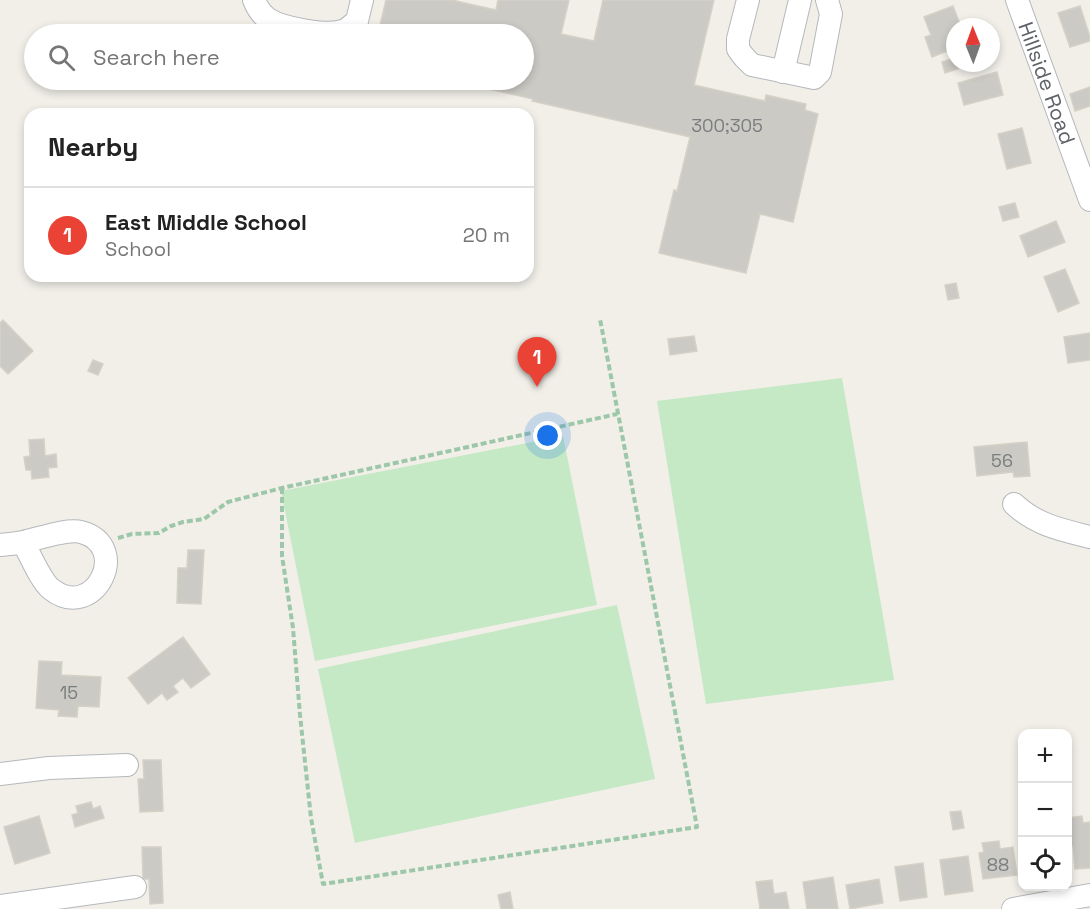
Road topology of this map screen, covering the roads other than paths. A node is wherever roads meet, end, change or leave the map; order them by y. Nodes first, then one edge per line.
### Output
1 (254, 0) edge
2 (362, 0) edge
3 (748, 0) edge
4 (800, 0) edge
5 (827, 0) edge
6 (1017, 0) edge
7 (281, 24) edge
8 (353, 24) edge
9 (783, 72) junction
10 (1090, 200) edge
11 (1014, 504) dead end
12 (1090, 537) edge
13 (23, 542) junction
14 (0, 545) edge
15 (127, 765) dead end
16 (0, 774) edge
17 (135, 887) dead end
18 (1090, 895) edge
19 (0, 906) edge
20 (1013, 909) edge

1 - 7 street
2 - 8 street
3 - 9 street
4 - 9 street
5 - 9 street
6 - 10 street, Hillside Road
11 - 12 street
13 - 13 street
13 - 14 street
15 - 16 street
17 - 19 street
18 - 20 street

